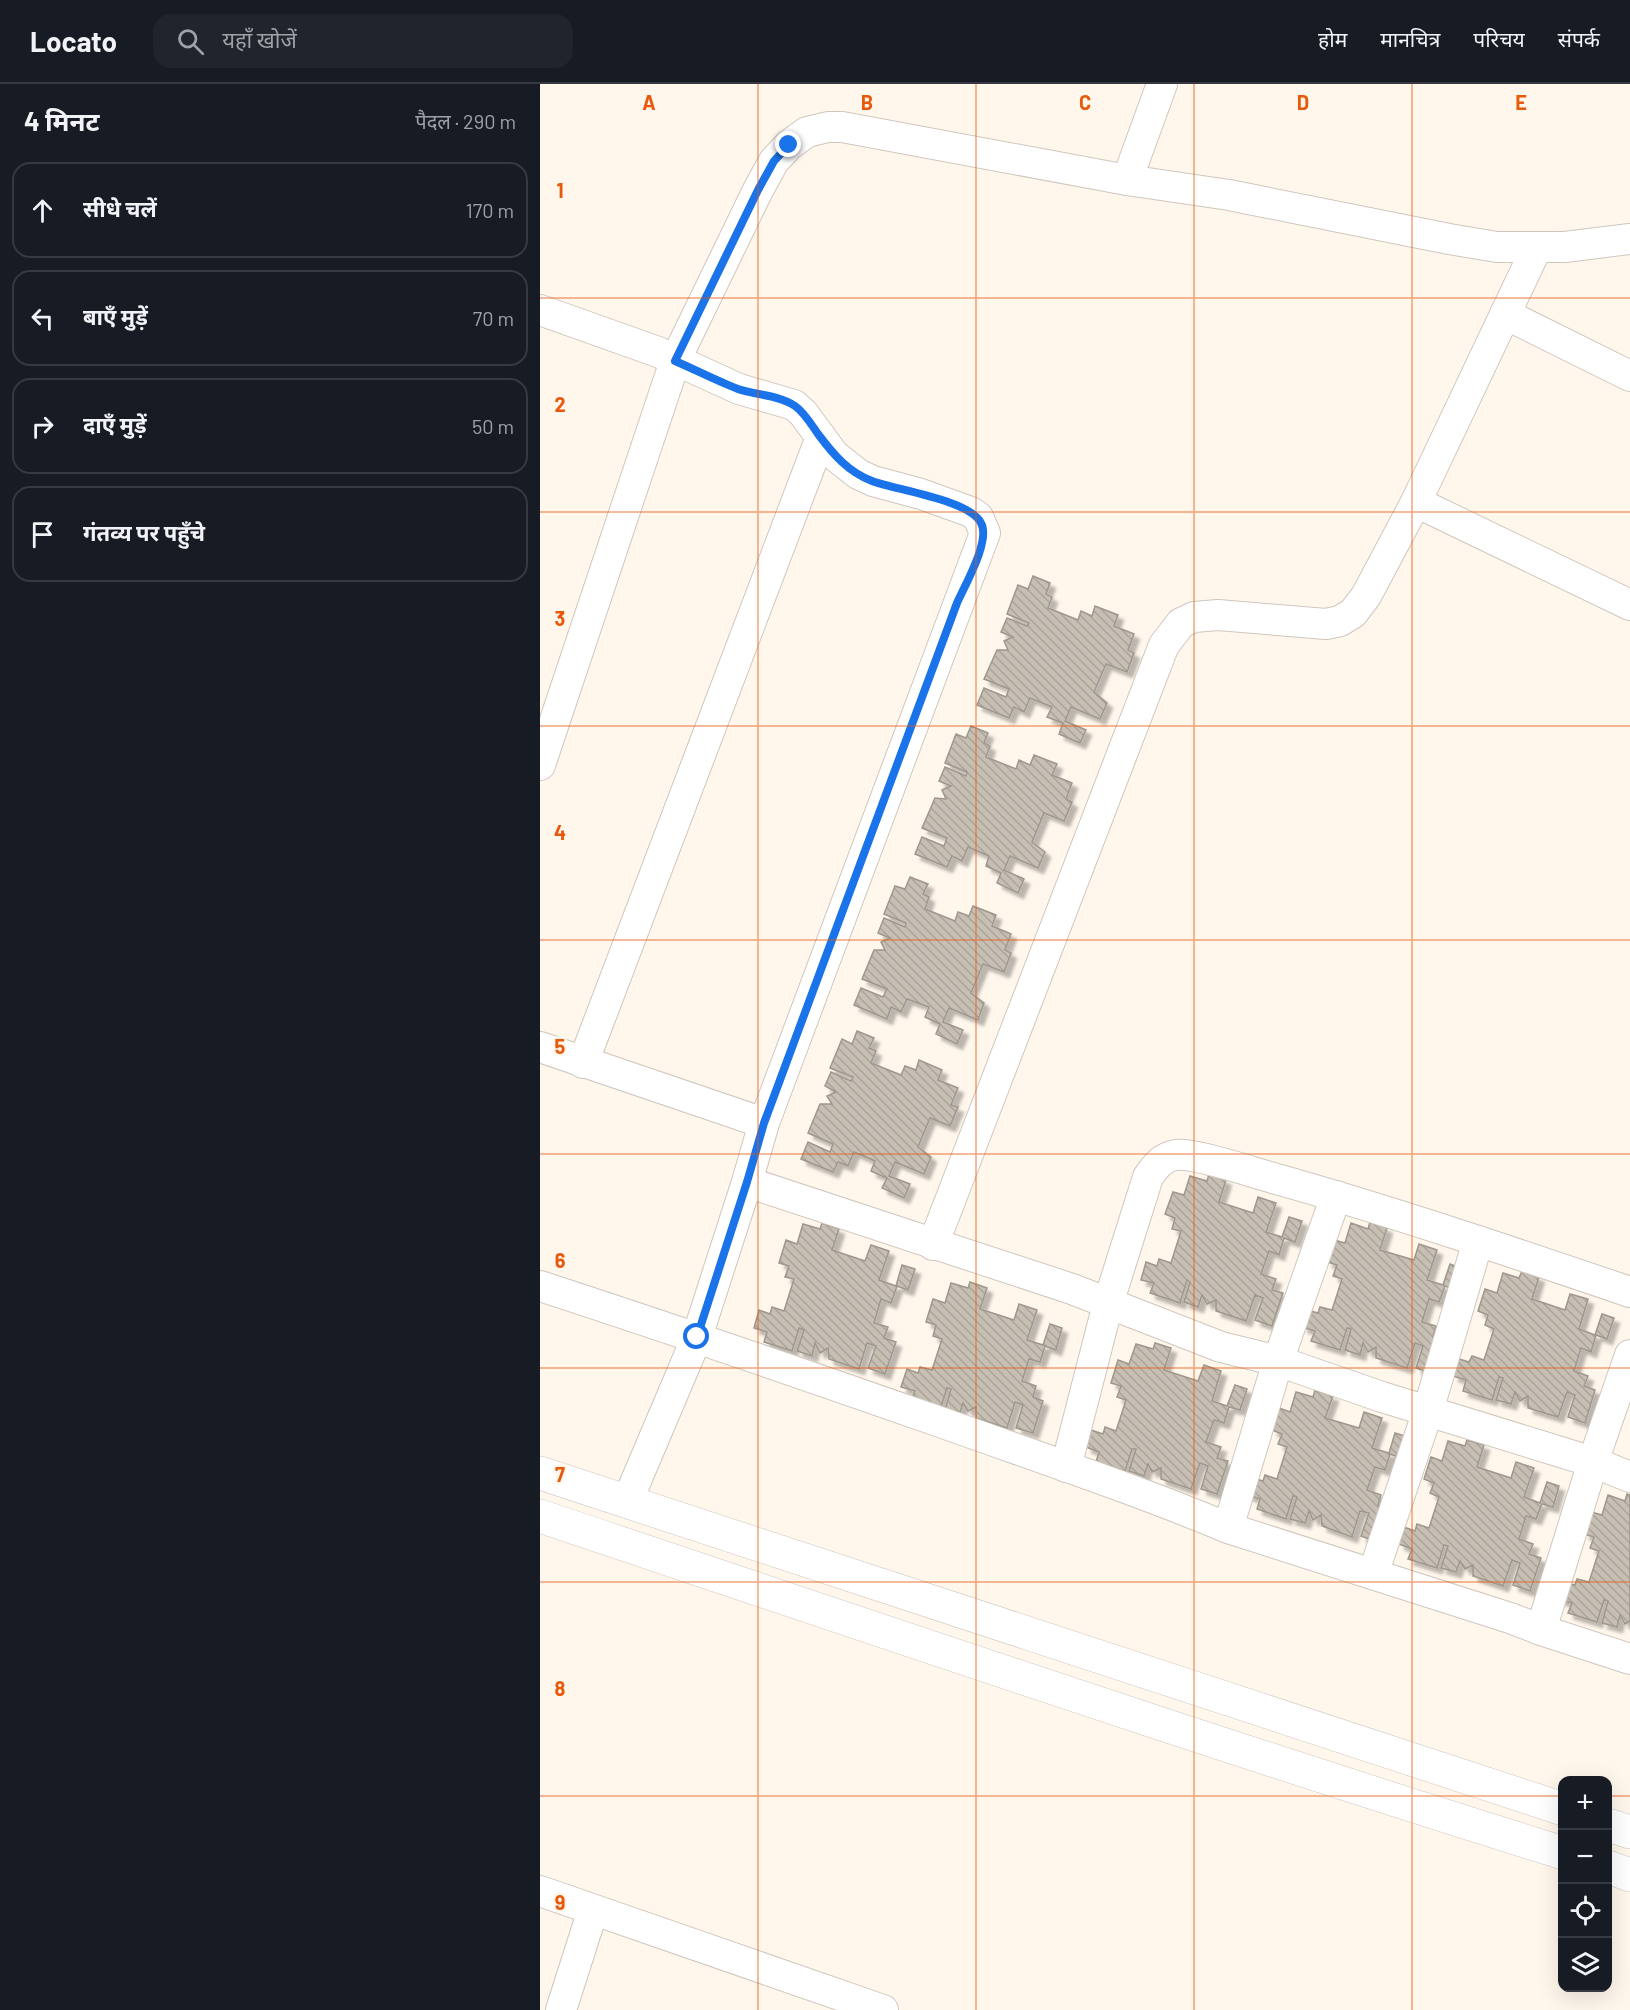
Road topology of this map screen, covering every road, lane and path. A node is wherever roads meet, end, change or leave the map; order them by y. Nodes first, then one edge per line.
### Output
1 (1162, 84) edge
2 (1127, 180) junction
3 (1630, 239) edge
4 (1537, 247) junction
5 (540, 310) edge
6 (1505, 314) junction
7 (675, 361) junction
8 (1630, 376) edge
9 (821, 437) junction
10 (1416, 502) junction
11 (1630, 605) edge
12 (540, 765) edge
13 (540, 1047) edge
14 (583, 1062) junction
15 (764, 1123) junction
16 (747, 1182) junction
17 (1336, 1196) junction
18 (1478, 1241) junction
19 (933, 1245) junction
20 (540, 1286) edge
21 (1630, 1292) edge
22 (1108, 1304) junction
23 (697, 1337) junction
24 (1630, 1355) edge
25 (1278, 1361) junction
26 (1428, 1411) junction
27 (1593, 1462) junction
28 (1066, 1467) junction
29 (540, 1473) edge
30 (1630, 1477) edge
31 (627, 1502) junction
32 (540, 1516) edge
33 (1227, 1528) junction
34 (1373, 1574) junction
35 (1541, 1630) junction
36 (1630, 1659) edge
37 (1144, 1670) junction
38 (1132, 1715) junction
39 (1558, 1807) edge
40 (1558, 1848) edge
41 (1612, 1868) edge
42 (1630, 1875) edge
43 (540, 1890) edge
44 (593, 1910) junction
45 (830, 2002) edge
46 (561, 2010) edge
47 (883, 2010) edge

1 - 2 street
2 - 4 street
2 - 7 street
3 - 4 street
4 - 6 street
5 - 7 street
6 - 8 street
6 - 10 street
7 - 9 street
7 - 12 street
9 - 14 street
9 - 15 street
10 - 11 street
10 - 19 street
13 - 14 street
14 - 15 street
15 - 16 street
16 - 19 street
16 - 23 street
17 - 18 street
17 - 22 street
17 - 25 street
18 - 21 street
18 - 26 street
19 - 22 street
20 - 23 street
22 - 25 street
22 - 28 street
23 - 28 street
23 - 31 street
24 - 27 street
25 - 26 street
25 - 33 street
26 - 27 street
26 - 34 street
27 - 30 street
27 - 35 street
28 - 33 street
29 - 31 street
31 - 37 street
32 - 38 street
33 - 34 street
34 - 35 street
35 - 36 street
37 - 38 street
37 - 39 street
38 - 40 street
41 - 42 street
43 - 44 street
44 - 45 street
44 - 46 street
45 - 47 street

